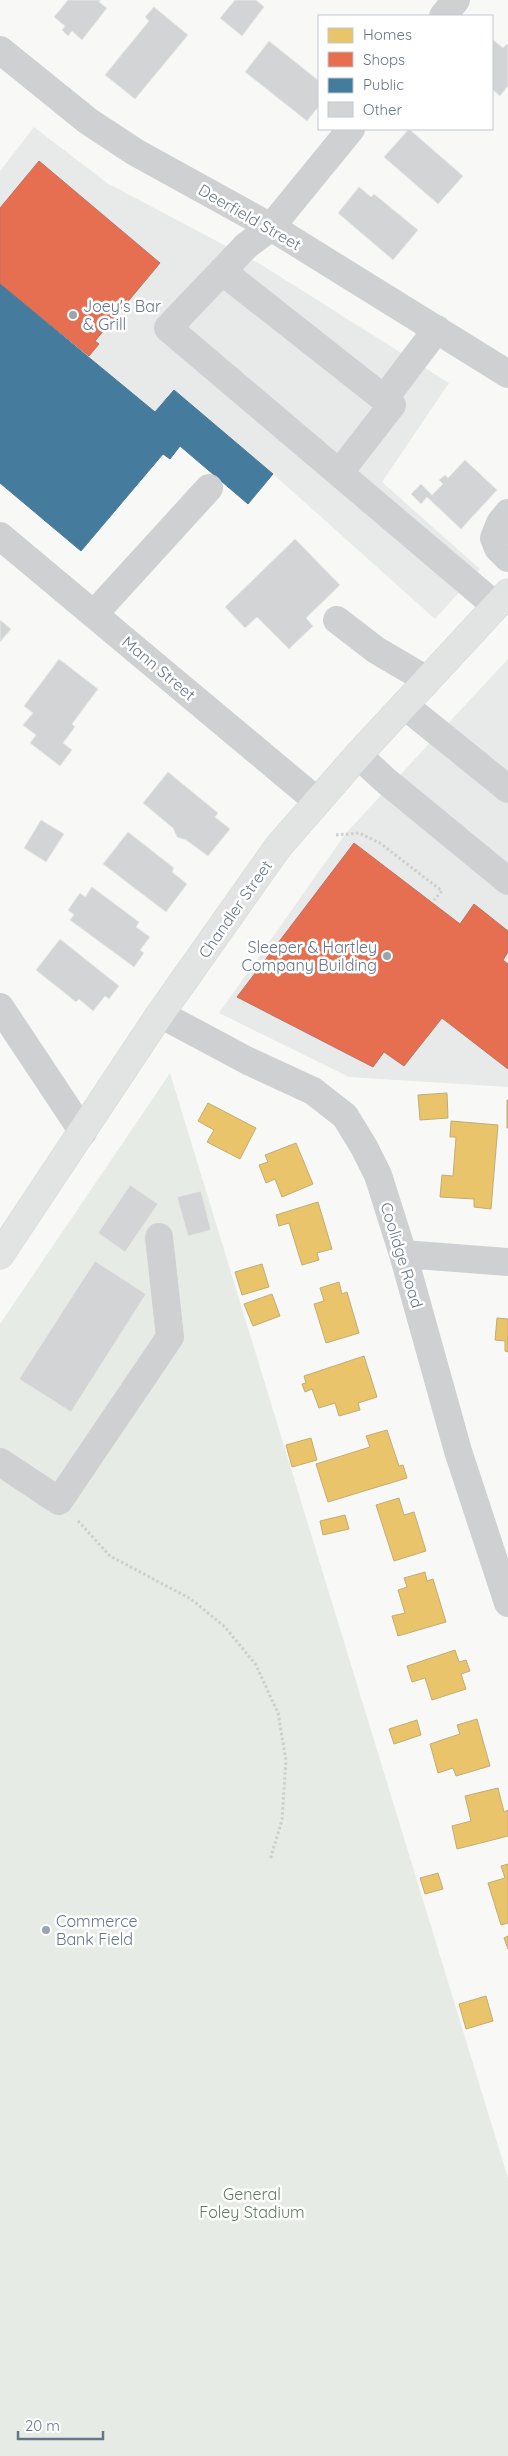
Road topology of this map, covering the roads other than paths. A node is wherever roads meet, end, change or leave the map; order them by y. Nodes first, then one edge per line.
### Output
1 (456, 0) edge
2 (443, 15) edge
3 (0, 50) edge
4 (350, 130) edge
5 (271, 227) junction
6 (222, 271) junction
7 (437, 329) junction
8 (508, 374) edge
9 (384, 399) junction
10 (340, 472) junction
11 (209, 488) dead end
12 (508, 513) edge
13 (0, 536) edge
14 (508, 558) edge
15 (502, 600) edge
16 (94, 614) junction
17 (338, 620) dead end
18 (427, 680) junction
19 (404, 706) junction
20 (358, 755) junction
21 (508, 789) edge
22 (318, 801) junction
23 (508, 881) edge
24 (0, 1007) edge
25 (160, 1014) junction
26 (83, 1132) junction
27 (159, 1237) dead end
28 (403, 1254) junction
29 (0, 1255) edge
30 (508, 1262) edge
31 (5, 1474) edge
32 (508, 1603) edge

1 - 2 street
3 - 5 street, Deerfield Street
4 - 5 street
5 - 6 street
5 - 7 street, Deerfield Street
6 - 9 street
6 - 10 street
7 - 8 street, Deerfield Street
7 - 9 street
9 - 10 street
10 - 15 street
11 - 16 street
12 - 14 street
13 - 16 street, Mann Street
15 - 18 main road, Chandler Street
16 - 22 street, Mann Street
17 - 18 street
18 - 19 main road, Chandler Street
19 - 20 main road, Chandler Street
19 - 21 street
20 - 22 main road, Chandler Street
20 - 23 street
22 - 25 main road, Chandler Street
24 - 26 street
25 - 26 main road, Chandler Street
25 - 28 street, Coolidge Road
26 - 29 main road, Chandler Street
27 - 31 street
28 - 30 street
28 - 32 street, Coolidge Road

